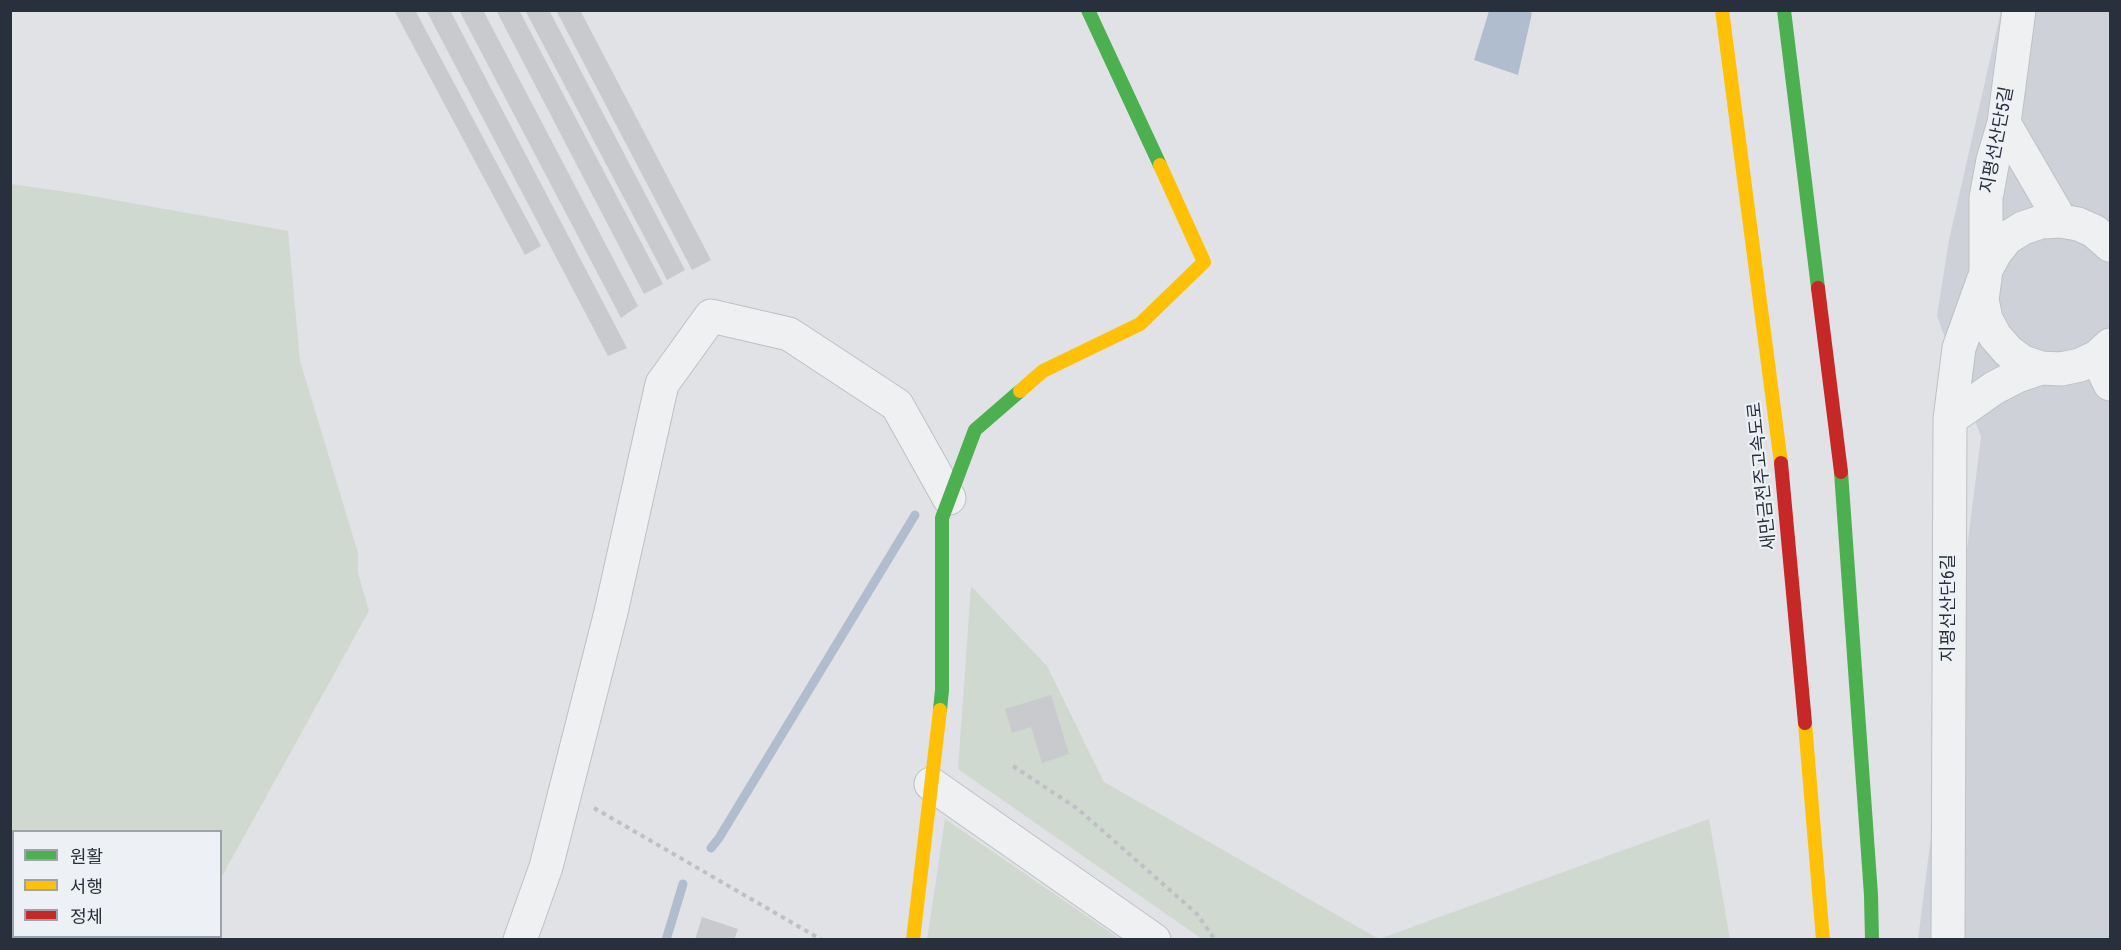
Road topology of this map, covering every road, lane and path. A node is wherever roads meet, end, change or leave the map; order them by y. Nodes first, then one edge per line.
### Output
1 (1088, 10) edge
2 (1722, 10) edge
3 (1784, 10) edge
4 (2019, 10) edge
5 (2004, 123) junction
6 (2061, 221) junction
7 (2110, 245) edge
8 (1985, 275) junction
9 (2106, 362) edge
10 (2042, 368) junction
11 (1950, 419) junction
12 (949, 498) junction
13 (1013, 766) dead end
14 (931, 784) junction
15 (565, 791) junction
16 (520, 939) edge
17 (822, 939) edge
18 (913, 939) edge
19 (1154, 939) edge
20 (1215, 939) edge
21 (1823, 939) edge
22 (1872, 939) edge
23 (1948, 939) edge

1 - 12 main road
2 - 21 main road, 새만금전주고속도로
3 - 22 main road
4 - 5 street, 지평선산단5길
5 - 6 street
5 - 8 street, 지평선산단5길
6 - 7 street
6 - 8 street
8 - 10 street, 지평선산단5길
8 - 11 street, 지평선산단6길
9 - 10 street
10 - 11 street
11 - 23 street, 지평선산단6길
12 - 14 main road
12 - 15 street
13 - 20 path
14 - 18 main road
14 - 19 street
15 - 16 street
15 - 17 path

